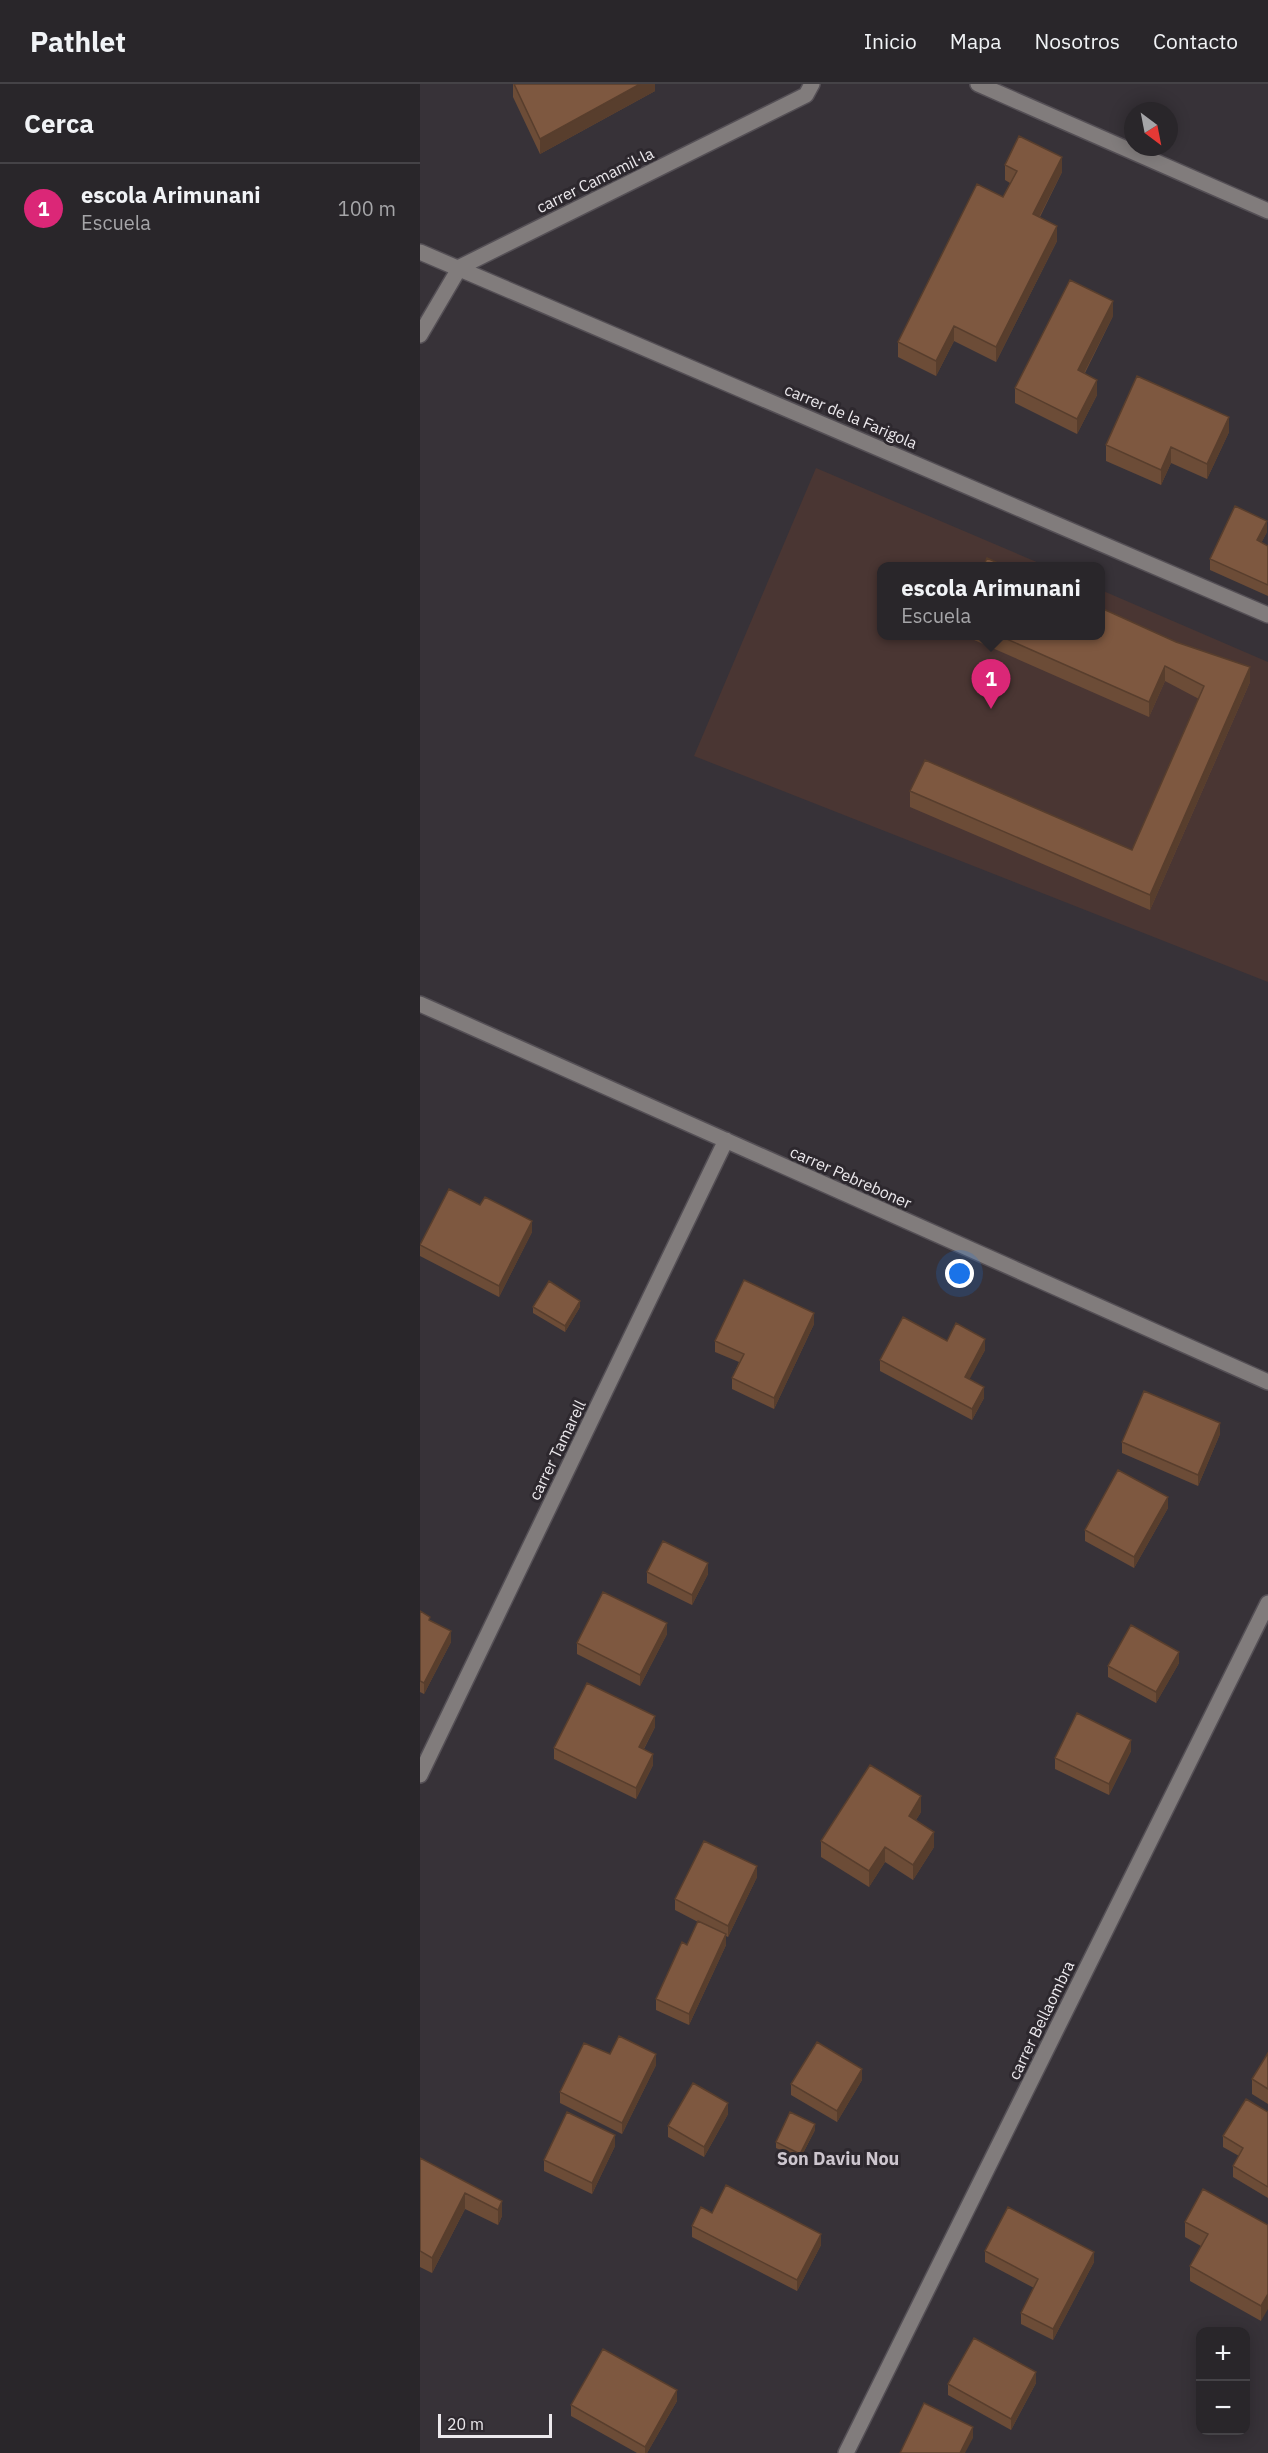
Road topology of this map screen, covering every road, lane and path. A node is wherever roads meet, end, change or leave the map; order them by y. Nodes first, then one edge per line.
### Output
1 (812, 84) edge
2 (978, 84) edge
3 (1268, 211) edge
4 (420, 252) edge
5 (460, 267) junction
6 (420, 335) edge
7 (1268, 615) edge
8 (420, 1004) edge
9 (726, 1140) junction
10 (1268, 1382) edge
11 (1268, 1603) edge
12 (420, 1775) edge
13 (846, 2453) edge

1 - 5 street, carrer Camamil·la
2 - 3 street
4 - 5 street, carrer de la Farigola
5 - 6 street
5 - 7 street, carrer de la Farigola
8 - 9 street, carrer Pebreboner
9 - 10 street, carrer Pebreboner
9 - 12 street, carrer Tamarell
11 - 13 street, carrer Bellaombra

